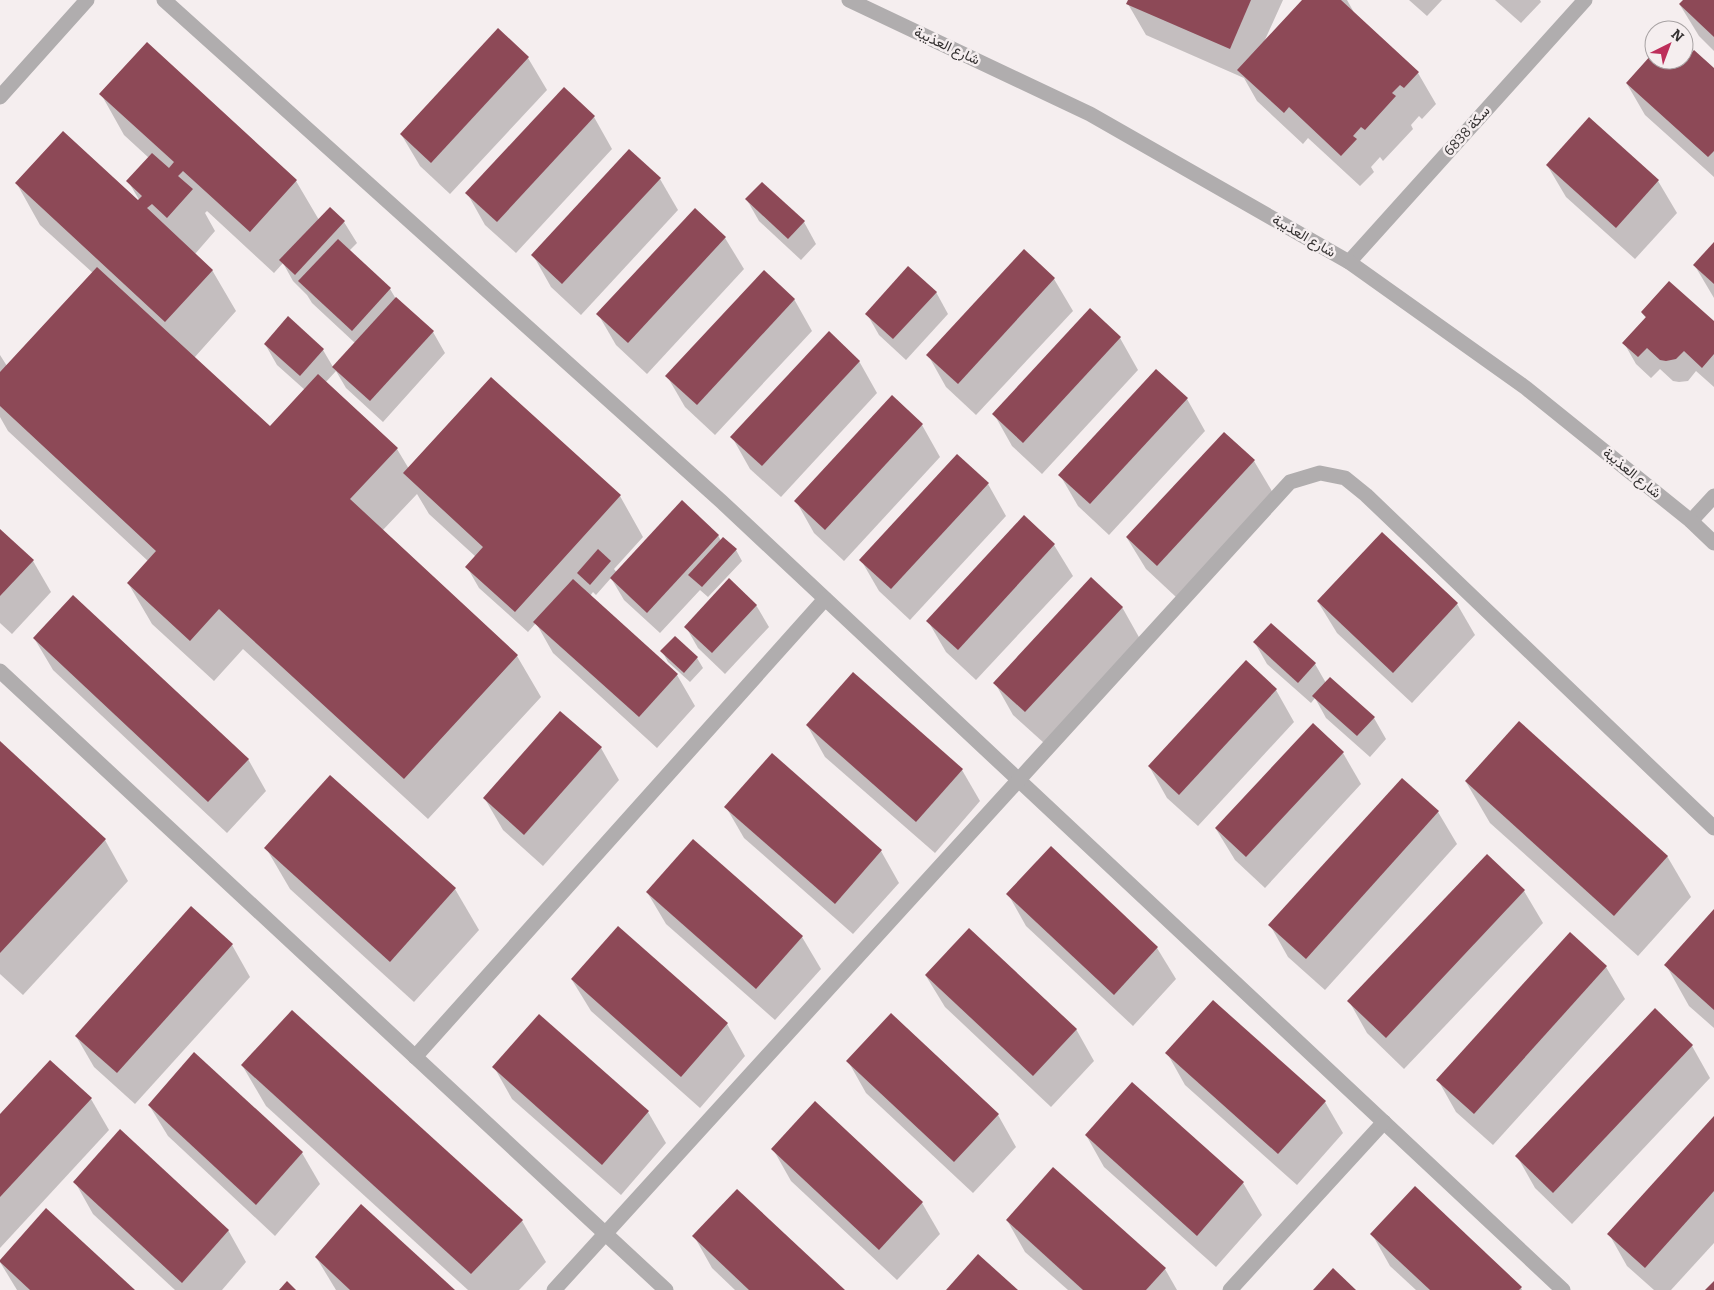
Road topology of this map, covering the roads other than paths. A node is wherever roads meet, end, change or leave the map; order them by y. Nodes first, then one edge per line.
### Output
1 (87, 0) edge
2 (164, 0) edge
3 (849, 0) edge
4 (1585, 0) edge
5 (0, 97) edge
6 (1349, 262) junction
7 (1714, 496) edge
8 (1691, 521) junction
9 (1714, 543) edge
10 (825, 599) junction
11 (0, 671) edge
12 (1018, 780) junction
13 (1714, 828) edge
14 (415, 1056) junction
15 (1384, 1122) junction
16 (605, 1233) junction
17 (554, 1290) edge
18 (666, 1290) edge
19 (1230, 1290) edge
20 (1563, 1290) edge

1 - 5 street
2 - 10 street
3 - 6 street, شارع العذيبة
4 - 6 street, سكة 6838
6 - 8 street, شارع العذيبة
7 - 8 street
8 - 9 street, شارع العذيبة
10 - 12 street
10 - 14 street
11 - 14 street
12 - 13 street
12 - 15 street
12 - 16 street
14 - 16 street
15 - 19 street
15 - 20 street
16 - 17 street
16 - 18 street

